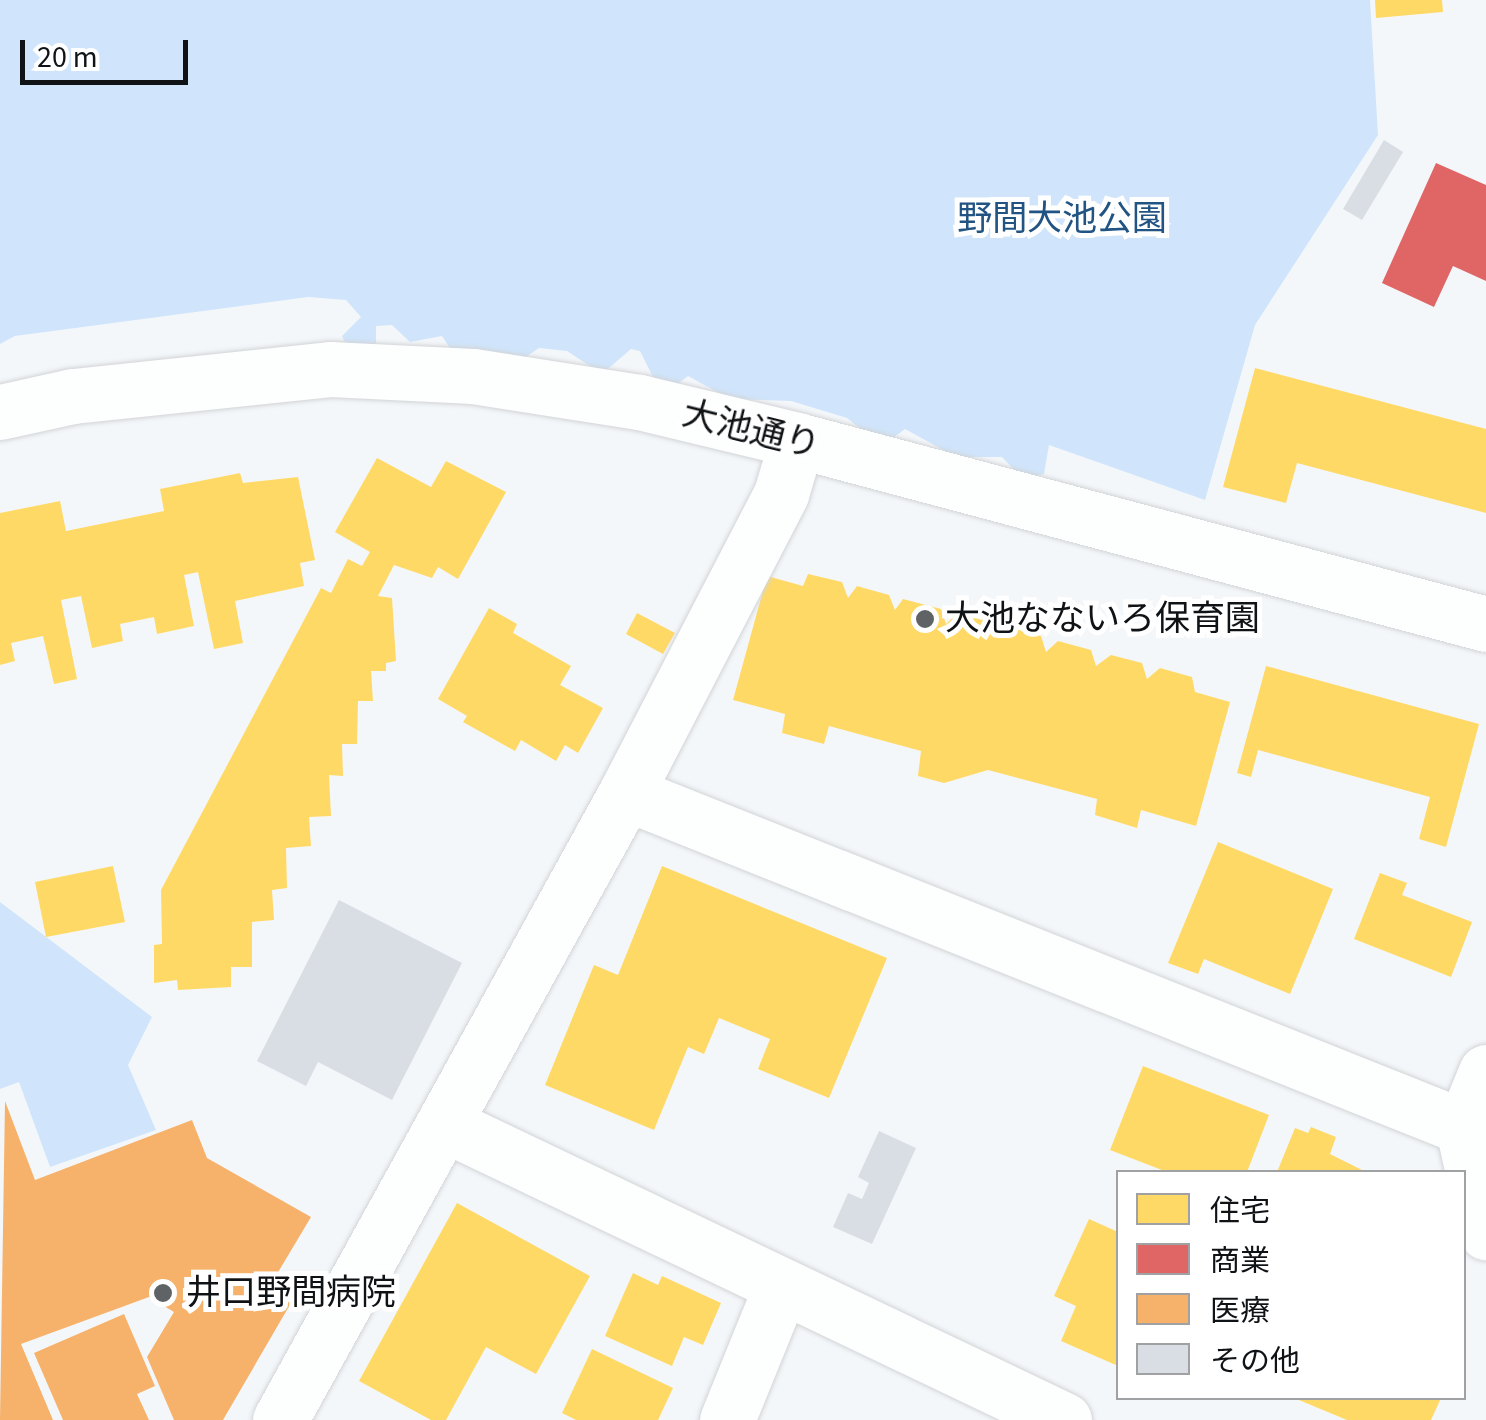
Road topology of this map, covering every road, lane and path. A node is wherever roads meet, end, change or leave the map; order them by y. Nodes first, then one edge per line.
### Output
1 (0, 412) edge
2 (797, 440) junction
3 (1486, 624) edge
4 (626, 792) junction
5 (1486, 1072) edge
6 (444, 1124) junction
7 (1474, 1132) edge
8 (1486, 1232) edge
9 (781, 1288) junction
10 (280, 1420) edge
11 (727, 1420) edge
12 (1064, 1420) edge

1 - 2 street, 大池通り
2 - 3 street, 大池通り
2 - 4 street
4 - 6 street
4 - 7 street
5 - 7 street
6 - 9 street
6 - 10 street
7 - 8 street
9 - 11 street
9 - 12 street

